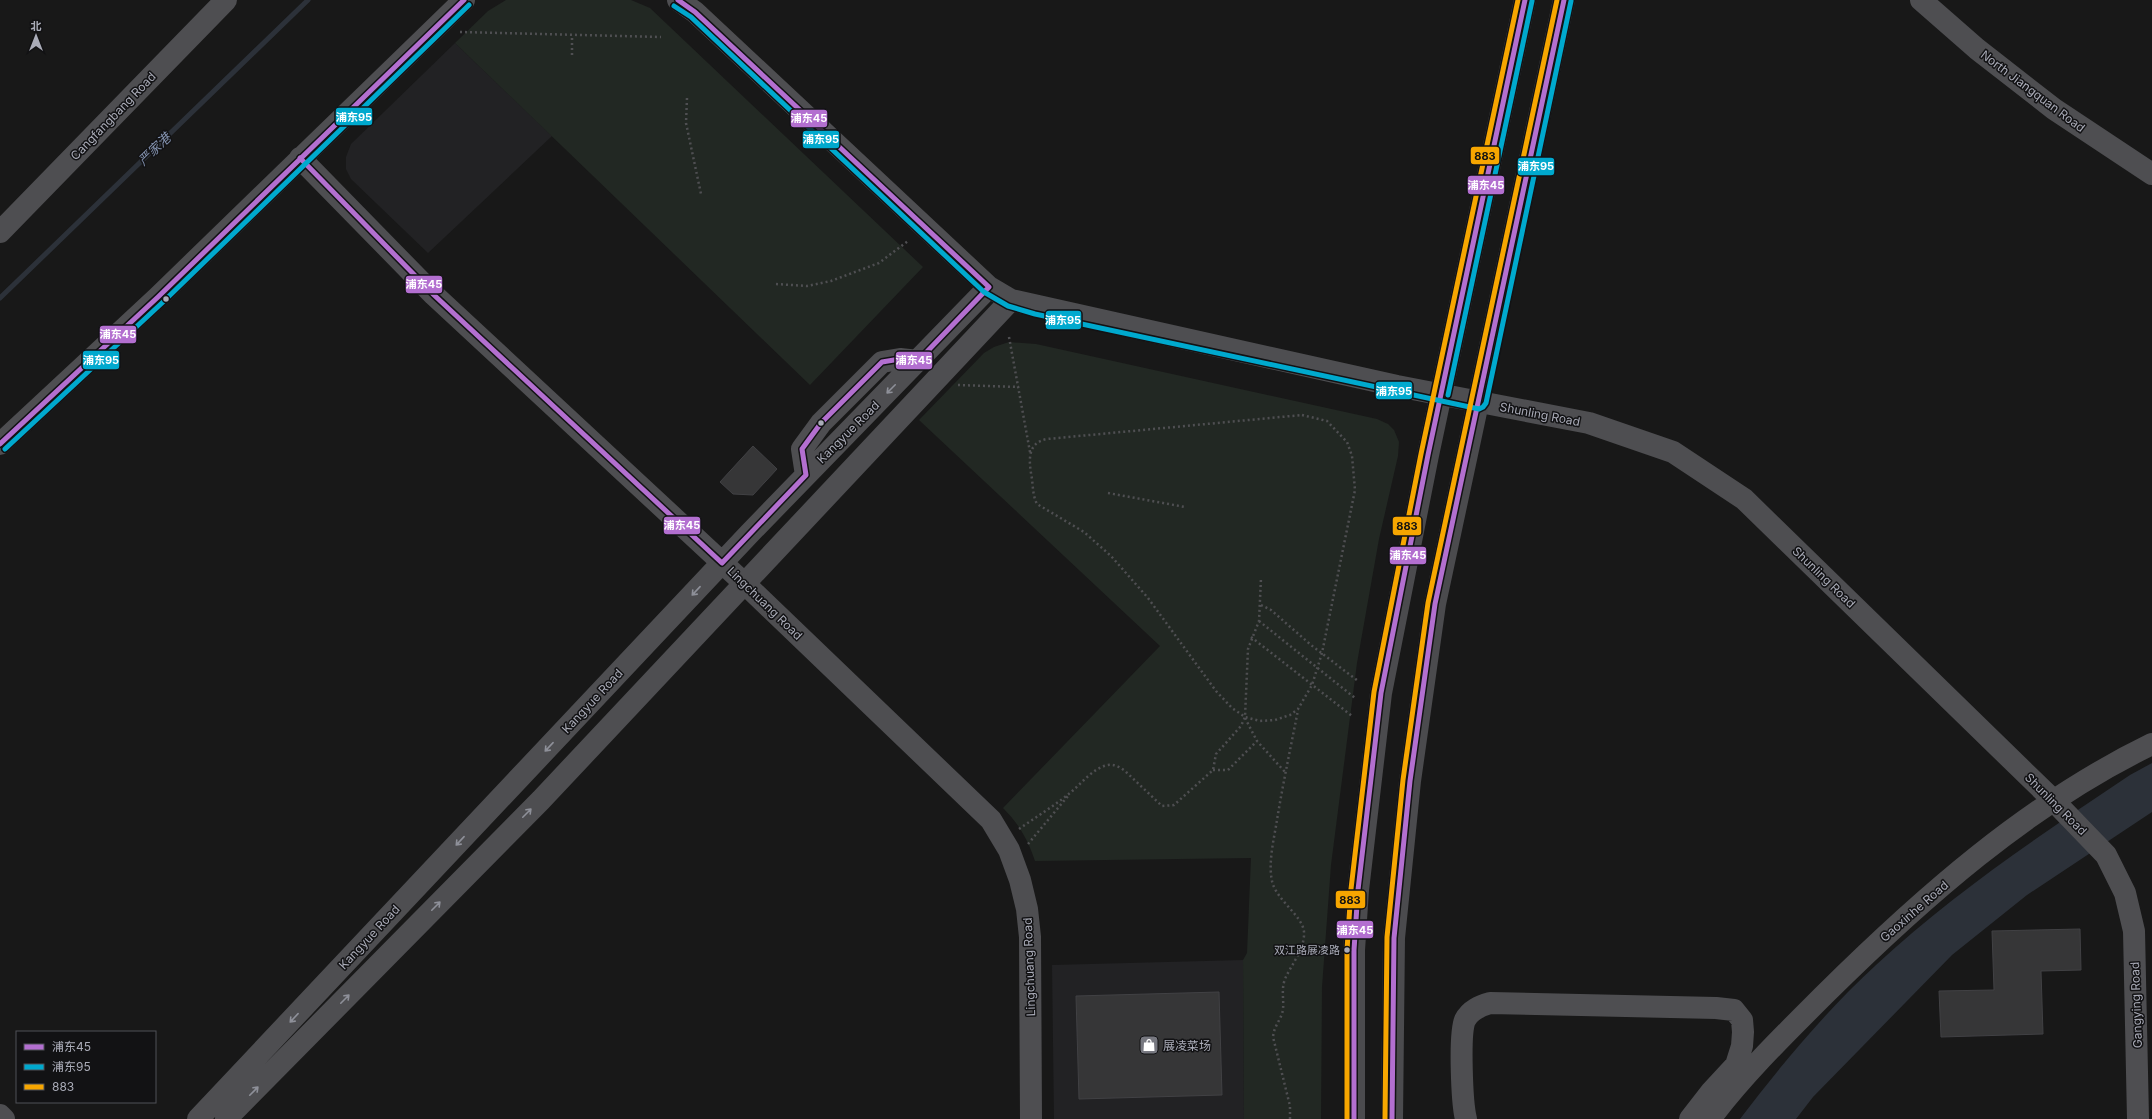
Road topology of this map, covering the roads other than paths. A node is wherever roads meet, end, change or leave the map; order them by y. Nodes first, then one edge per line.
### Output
1 (226, 0) edge
2 (464, 0) edge
3 (678, 0) edge
4 (1525, 0) edge
5 (1564, 0) edge
6 (1921, 0) edge
7 (300, 158) junction
8 (2152, 174) edge
9 (0, 232) edge
10 (989, 287) junction
11 (1011, 300) junction
12 (1441, 394) junction
13 (1479, 402) junction
14 (0, 444) edge
15 (722, 563) junction
16 (744, 583) junction
17 (2152, 744) edge
18 (2053, 800) junction
19 (2125, 893) joint
20 (0, 1115) edge
21 (4, 1119) edge
22 (198, 1119) edge
23 (226, 1119) edge
24 (1031, 1119) edge
25 (1354, 1119) edge
26 (1392, 1119) edge
27 (1466, 1119) edge
28 (1690, 1119) edge
29 (1710, 1119) edge
30 (2138, 1119) edge

1 - 9 street, Cangfangbang Road
2 - 7 street
3 - 10 street, Shunling Road
4 - 12 main road
5 - 13 main road
6 - 8 street, North Jiangquan Road
7 - 14 street
7 - 15 street, Lingchuang Road
10 - 11 street, Shunling Road
10 -> 15 street, Kangyue Road
11 - 12 street, Shunling Road
11 - 16 street, Kangyue Road
12 - 13 street, Shunling Road
12 - 25 main road
13 - 18 street, Shunling Road
13 - 26 main road
15 - 16 street, Lingchuang Road
15 -> 22 street, Kangyue Road
23 -> 16 street, Kangyue Road
16 - 24 street, Lingchuang Road
17 - 18 street, Gaoxinhe Road
18 - 19 street, Shunling Road
18 - 29 street, Gaoxinhe Road
19 - 30 street, Gangying Road
20 - 21 street
27 - 28 street

